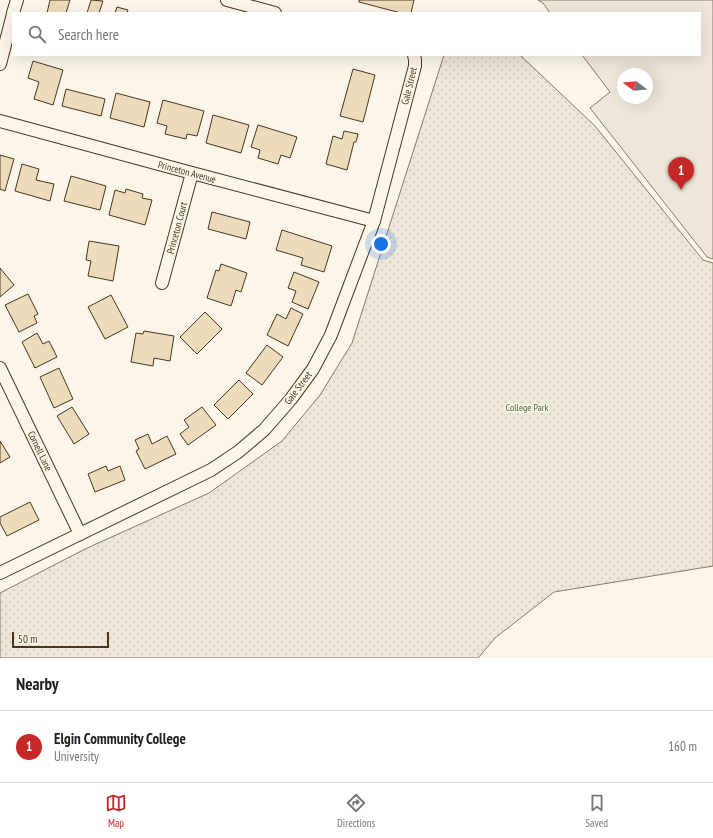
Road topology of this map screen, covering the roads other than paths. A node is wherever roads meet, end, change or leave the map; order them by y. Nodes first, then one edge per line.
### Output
1 (17, 0) edge
2 (227, 0) edge
3 (14, 12) edge
4 (271, 12) edge
5 (12, 18) edge
6 (414, 56) edge
7 (0, 64) edge
8 (0, 122) edge
9 (192, 173) junction
10 (374, 221) junction
11 (162, 283) dead end
12 (0, 368) edge
13 (80, 534) junction
14 (0, 573) edge

1 - 3 street
2 - 4 street
5 - 7 street
6 - 10 street, Gale Street
8 - 9 street, Princeton Avenue
9 - 10 street, Princeton Avenue
9 - 11 street, Princeton Court
10 - 13 street, Gale Street
12 - 13 street, Cornell Lane
13 - 14 street, Gale Street

